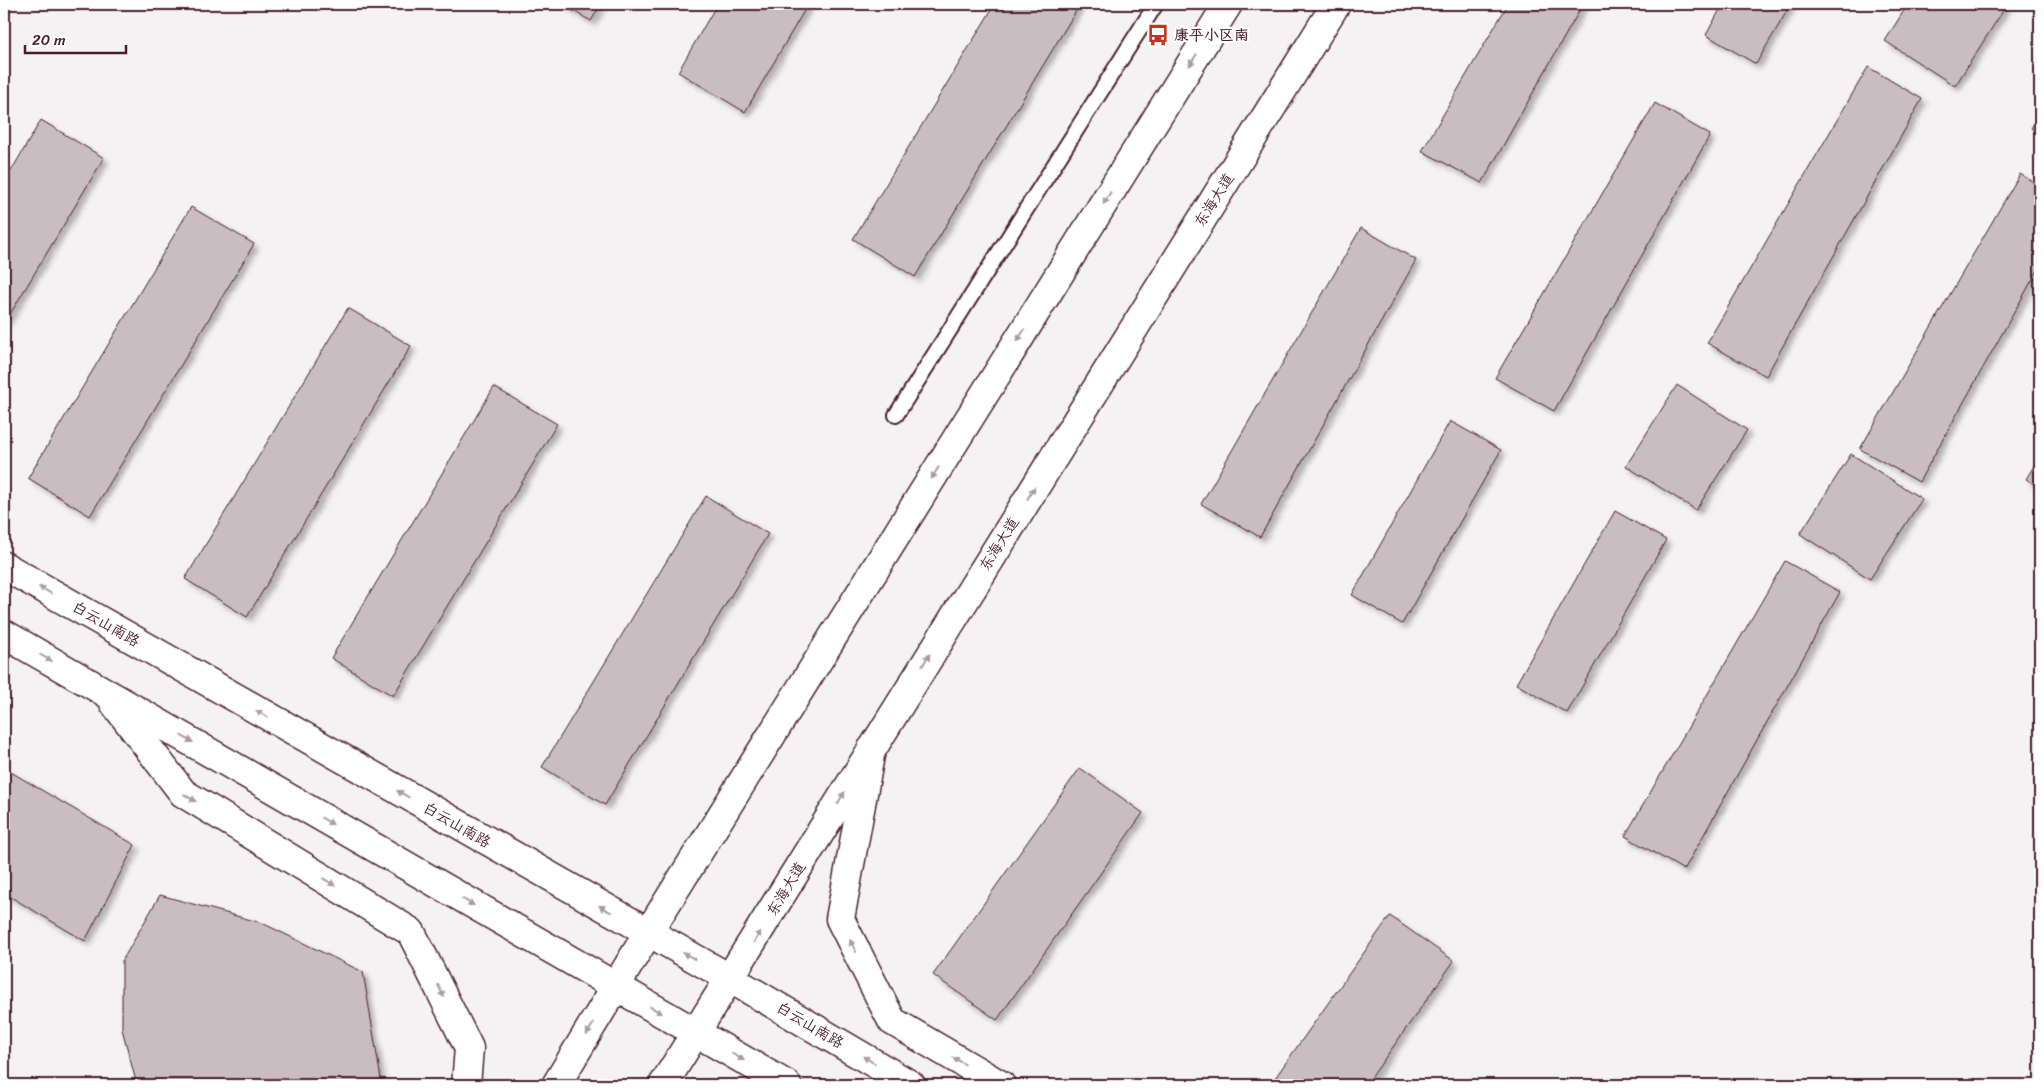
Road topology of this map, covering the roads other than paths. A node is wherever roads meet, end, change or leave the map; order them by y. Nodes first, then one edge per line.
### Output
1 (1156, 4) edge
2 (1228, 4) edge
3 (1336, 4) edge
4 (896, 415) dead end
5 (4, 566) edge
6 (4, 634) edge
7 (105, 692) junction
8 (872, 747) junction
9 (648, 933) junction
10 (731, 979) junction
11 (615, 987) junction
12 (696, 1032) junction
13 (466, 1085) edge
14 (556, 1085) edge
15 (663, 1085) edge
16 (787, 1085) edge
17 (911, 1085) edge
18 (1001, 1085) edge

1 - 4 lane
2 -> 9 main road
8 -> 3 main road, 东海大道
9 -> 5 main road, 白云山南路
6 -> 7 main road
7 -> 11 main road
7 -> 13 main road
10 -> 8 main road, 东海大道
18 -> 8 main road
10 -> 9 main road, 白云山南路
9 - 11 main road
10 - 12 main road, 东海大道
17 -> 10 main road, 白云山南路
11 -> 12 main road
11 -> 14 main road
12 - 15 main road, 东海大道
12 -> 16 main road

